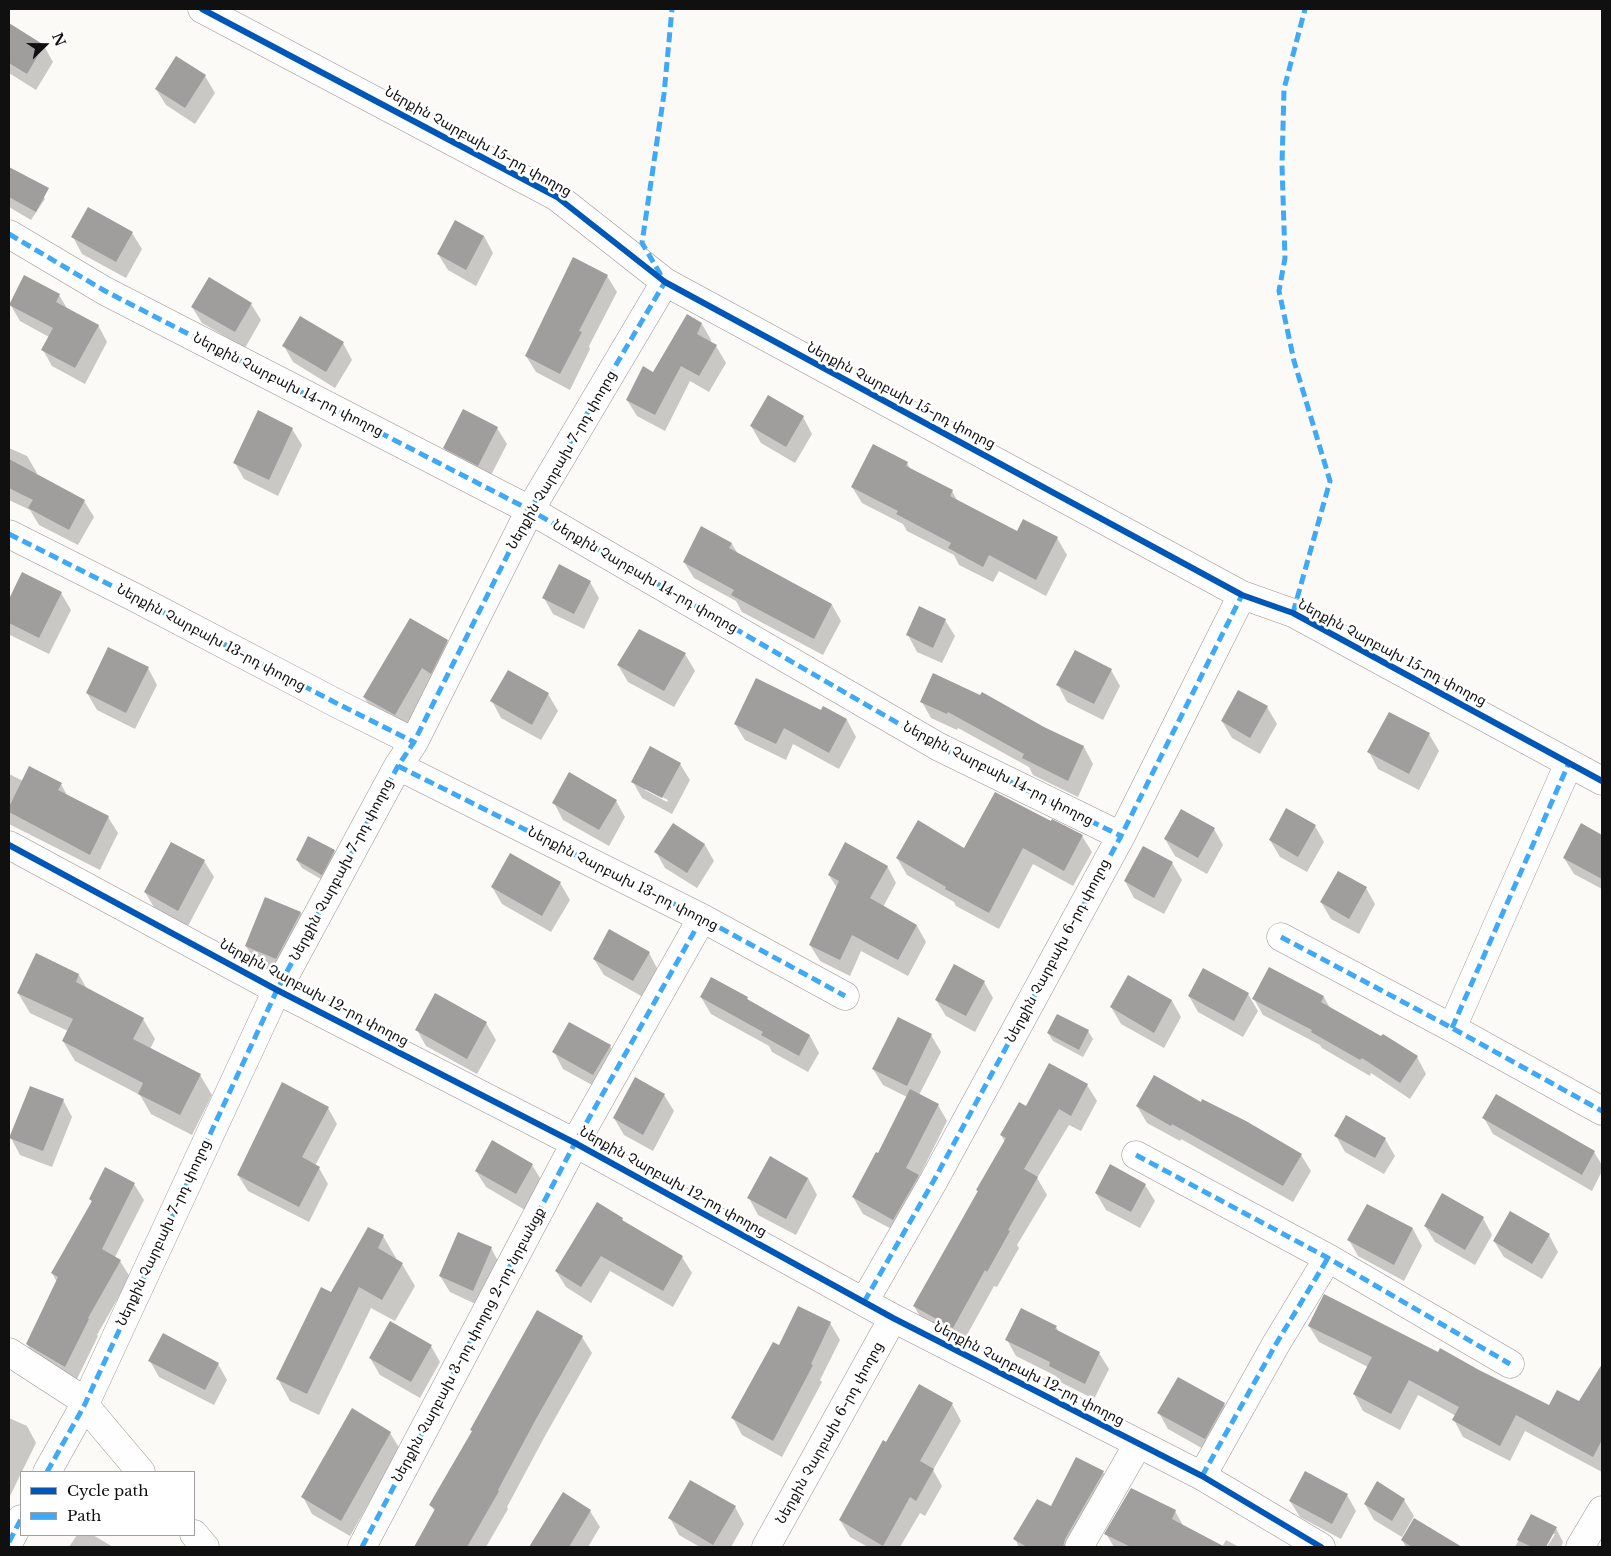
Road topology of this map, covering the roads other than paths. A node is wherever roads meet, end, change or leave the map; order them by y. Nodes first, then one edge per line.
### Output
1 (202, 9) edge
2 (9, 234) edge
3 (665, 282) junction
4 (530, 510) junction
5 (9, 534) edge
6 (1242, 595) junction
7 (414, 742) junction
8 (1568, 763) junction
9 (398, 766) junction
10 (1602, 781) edge
11 (1121, 836) junction
12 (9, 845) edge
13 (702, 918) junction
14 (1281, 937) dead end
15 (278, 990) junction
16 (845, 996) dead end
17 (1452, 1028) junction
18 (1602, 1111) edge
19 (575, 1143) junction
20 (1136, 1155) dead end
21 (1328, 1258) junction
22 (864, 1302) junction
23 (893, 1318) junction
24 (9, 1352) edge
25 (1510, 1364) dead end
26 (84, 1406) junction
27 (1138, 1444) junction
28 (48, 1471) edge
29 (140, 1471) edge
30 (1202, 1476) junction
31 (1602, 1510) edge
32 (20, 1521) edge
33 (195, 1535) edge
34 (9, 1542) edge
35 (205, 1547) edge
36 (362, 1547) edge
37 (766, 1547) edge
38 (1079, 1547) edge
39 (1321, 1547) edge
40 (1580, 1547) edge

1 - 3 street, Ներքին Չարբախ 15-րդ փողոց
2 - 4 street, Ներքին Չարբախ 14-րդ փողոց
3 - 4 street, Ներքին Չարբախ 7-րդ փողոց
3 - 6 street, Ներքին Չարբախ 15-րդ փողոց
4 - 7 street, Ներքին Չարբախ 7-րդ փողոց
4 - 11 street, Ներքին Չարբախ 14-րդ փողոց
5 - 7 street, Ներքին Չարբախ 13-րդ փողոց
6 - 8 street, Ներքին Չարբախ 15-րդ փողոց
6 - 11 street, Ներքին Չարբախ 6-րդ փողոց
7 - 9 street, Ներքին Չարբախ 7-րդ փողոց
8 - 10 street, Ներքին Չարբախ 15-րդ փողոց
8 - 17 street
9 - 13 street, Ներքին Չարբախ 13-րդ փողոց
9 - 15 street, Ներքին Չարբախ 7-րդ փողոց
11 - 22 street, Ներքին Չարբախ 6-րդ փողոց
12 - 15 street, Ներքին Չարբախ 12-րդ փողոց
13 - 16 street, Ներքին Չարբախ 13-րդ փողոց
13 - 19 street, Ներքին Չարբախ 3-րդ փողոց 2-րդ նրբանցք
14 - 17 street
15 - 19 street, Ներքին Չարբախ 12-րդ փողոց
15 - 26 street, Ներքին Չարբախ 7-րդ փողոց
17 - 18 street
19 - 22 street, Ներքին Չարբախ 12-րդ փողոց
19 - 36 street, Ներքին Չարբախ 3-րդ փողոց 2-րդ նրբանցք
20 - 21 street
21 - 25 street
21 - 30 street
22 - 23 street, Ներքին Չարբախ 12-րդ փողոց
23 - 27 street, Ներքին Չարբախ 12-րդ փողոց
23 - 37 street, Ներքին Չարբախ 6-րդ փողոց
24 - 26 street
26 - 28 street, Ներքին Չարբախ 7-րդ փողոց
26 - 29 street
27 - 30 street, Ներքին Չարբախ 12-րդ փողոց
27 - 38 street
30 - 39 street, Ներքին Չարբախ 12-րդ փողոց
31 - 40 street
32 - 34 street
33 - 35 street

